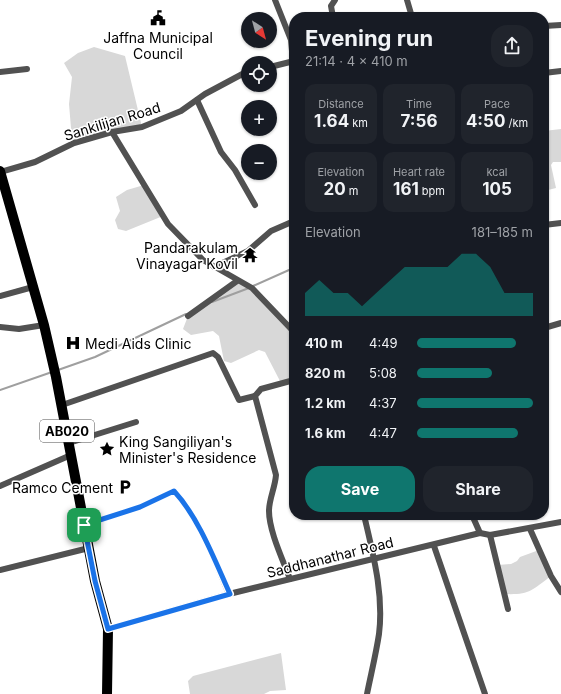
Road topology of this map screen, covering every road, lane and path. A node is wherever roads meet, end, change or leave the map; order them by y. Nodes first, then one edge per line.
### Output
1 (275, 0) edge
2 (335, 0) edge
3 (407, 0) edge
4 (332, 12) edge
5 (411, 12) edge
6 (549, 26) edge
7 (561, 26) edge
8 (289, 35) edge
9 (289, 63) edge
10 (277, 65) edge
11 (27, 69) dead end
12 (561, 71) edge
13 (0, 72) edge
14 (549, 72) edge
15 (241, 73) edge
16 (197, 100) junction
17 (112, 132) junction
18 (0, 172) edge
19 (255, 205) dead end
20 (289, 223) edge
21 (561, 223) edge
22 (549, 224) edge
23 (214, 267) junction
24 (237, 281) junction
25 (33, 287) junction
26 (0, 296) edge
27 (188, 316) dead end
28 (561, 323) edge
29 (44, 325) junction
30 (0, 327) edge
31 (289, 327) edge
32 (549, 327) edge
33 (289, 381) edge
34 (255, 396) junction
35 (62, 405) junction
36 (136, 422) dead end
37 (69, 443) junction
38 (71, 455) junction
39 (0, 486) edge
40 (365, 520) edge
41 (474, 520) edge
42 (561, 522) edge
43 (84, 525) junction
44 (530, 529) junction
45 (480, 534) junction
46 (490, 536) junction
47 (434, 546) junction
48 (89, 548) junction
49 (374, 558) junction
50 (0, 570) edge
51 (290, 579) junction
52 (561, 592) edge
53 (230, 594) junction
54 (508, 609) dead end
55 (108, 629) junction
56 (106, 693) edge
57 (367, 694) edge
58 (486, 694) edge

1 - 8 street
2 - 4 street
3 - 5 street
6 - 7 street
9 - 10 street
11 - 13 street
12 - 14 street
15 - 16 street, Sankilijan Road
16 - 17 street, Sankilijan Road
16 - 19 street
17 - 18 street, Sankilijan Road
17 - 23 street
18 - 25 main road, AB020
20 - 23 street
21 - 22 street
23 - 24 street
24 - 27 street
24 - 31 street
25 - 26 street
25 - 29 main road, AB020
28 - 32 street
29 - 30 street
29 - 35 main road, AB020
33 - 34 street
34 - 35 street
34 - 51 street
35 - 37 main road, AB020
36 - 37 street
37 - 38 main road, AB020
38 - 39 street
38 - 43 main road, AB020
40 - 49 street
41 - 45 street
42 - 44 street, Saddhanathar Road
43 - 48 main road, AB020
43 - 53 street
44 - 46 street, Saddhanathar Road
44 - 52 street
45 - 46 street, Saddhanathar Road
45 - 47 street, Saddhanathar Road
46 - 54 street
47 - 49 street, Saddhanathar Road
47 - 58 street
48 - 50 street
48 - 55 main road, AB020
49 - 51 street, Saddhanathar Road
49 - 57 street
51 - 53 street, Saddhanathar Road
53 - 55 street, Saddhanathar Road
55 - 56 main road, AB020

